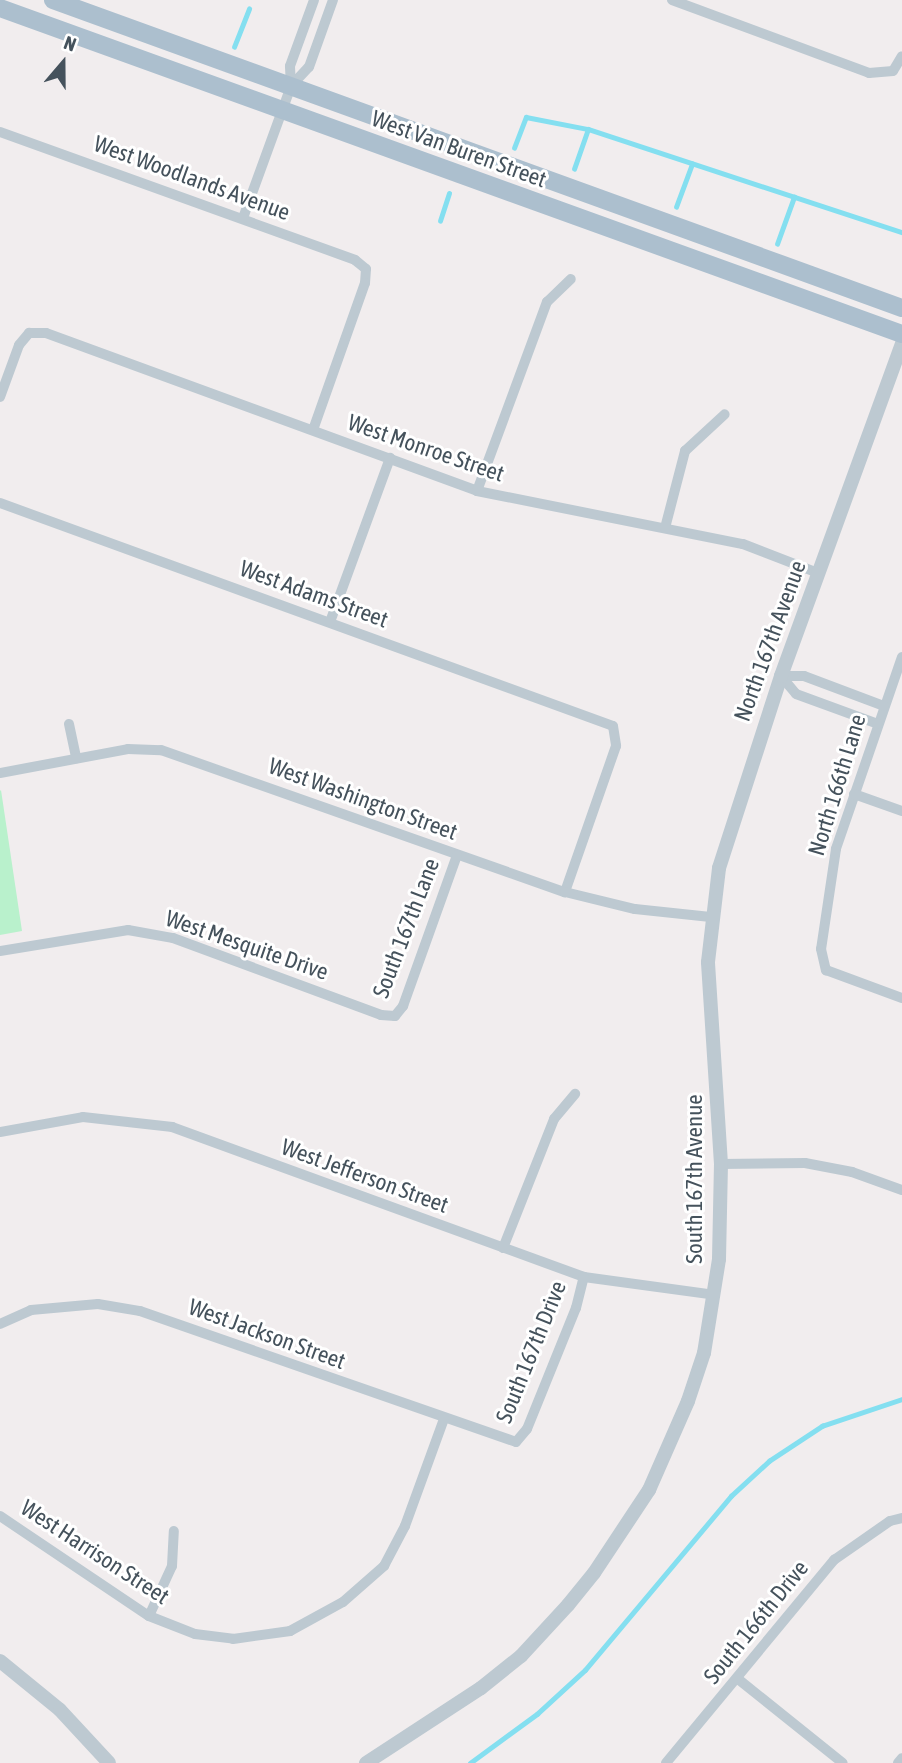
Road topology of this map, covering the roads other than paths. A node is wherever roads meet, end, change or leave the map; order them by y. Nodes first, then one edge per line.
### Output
1 (52, 0) edge
2 (314, 0) edge
3 (333, 0) edge
4 (671, 0) edge
5 (0, 8) edge
6 (902, 56) edge
7 (291, 86) junction
8 (282, 110) junction
9 (0, 132) edge
10 (243, 218) junction
11 (570, 279) dead end
12 (902, 308) edge
13 (902, 334) edge
14 (902, 343) edge
15 (0, 397) edge
16 (725, 414) dead end
17 (313, 430) junction
18 (390, 458) junction
19 (477, 491) junction
20 (0, 503) edge
21 (665, 528) junction
22 (818, 573) junction
23 (331, 622) junction
24 (902, 657) edge
25 (781, 676) junction
26 (884, 706) junction
27 (69, 724) dead end
28 (878, 724) junction
29 (76, 758) junction
30 (0, 773) edge
31 (854, 794) junction
32 (902, 811) edge
33 (457, 855) junction
34 (565, 892) junction
35 (711, 917) junction
36 (0, 951) edge
37 (708, 962) joint
38 (902, 998) edge
39 (395, 1016) joint
40 (575, 1094) dead end
41 (0, 1132) edge
42 (721, 1164) junction
43 (902, 1190) edge
44 (503, 1248) junction
45 (584, 1277) junction
46 (715, 1295) junction
47 (0, 1324) edge
48 (444, 1419) junction
49 (516, 1442) joint
50 (0, 1516) edge
51 (902, 1518) edge
52 (174, 1531) dead end
53 (149, 1616) junction
54 (0, 1661) edge
55 (738, 1679) junction
56 (902, 1758) edge
57 (109, 1763) edge
58 (366, 1763) edge
59 (666, 1763) edge
60 (843, 1763) edge
61 (898, 1763) edge

1 - 7 main road, West Van Buren Street
2 - 7 street
3 - 7 street
4 - 6 street
5 - 8 main road, West Van Buren Street
7 - 8 street
7 - 12 main road, West Van Buren Street
8 - 10 street
8 - 13 main road, West Van Buren Street
9 - 10 street, West Woodlands Avenue
10 - 17 street, West Woodlands Avenue
11 - 19 street
14 - 22 street, North 167th Avenue
15 - 17 street, West Monroe Street
16 - 21 street
17 - 18 street, West Monroe Street
18 - 19 street, West Monroe Street
18 - 23 street
19 - 21 street, West Monroe Street
20 - 23 street, West Adams Street
21 - 22 street, West Monroe Street
22 - 25 street, North 167th Avenue
23 - 34 street, West Adams Street
24 - 26 street, North 166th Lane
25 - 26 street
25 - 28 street
25 - 35 street, North 167th Avenue
26 - 28 street, North 166th Lane
27 - 29 street
28 - 31 street, North 166th Lane
29 - 30 street, West Washington Street
29 - 33 street, West Washington Street
31 - 32 street
31 - 38 street, North 166th Lane
33 - 34 street, West Washington Street
33 - 39 street, South 167th Lane
34 - 35 street, West Washington Street
35 - 37 street, North 167th Avenue
36 - 39 street, West Mesquite Drive
37 - 42 street, South 167th Avenue
40 - 44 street
41 - 44 street, West Jefferson Street
42 - 43 street
42 - 46 street, South 167th Avenue
44 - 45 street, West Jefferson Street
45 - 46 street, West Jefferson Street
45 - 49 street, South 167th Drive
46 - 58 street, South 167th Avenue
47 - 48 street, West Jackson Street
48 - 49 street, West Jackson Street
48 - 53 street, West Harrison Street
50 - 53 street, West Harrison Street
51 - 55 street, South 166th Drive
52 - 53 street
54 - 57 street
55 - 59 street, South 166th Drive
55 - 60 street
56 - 61 street

